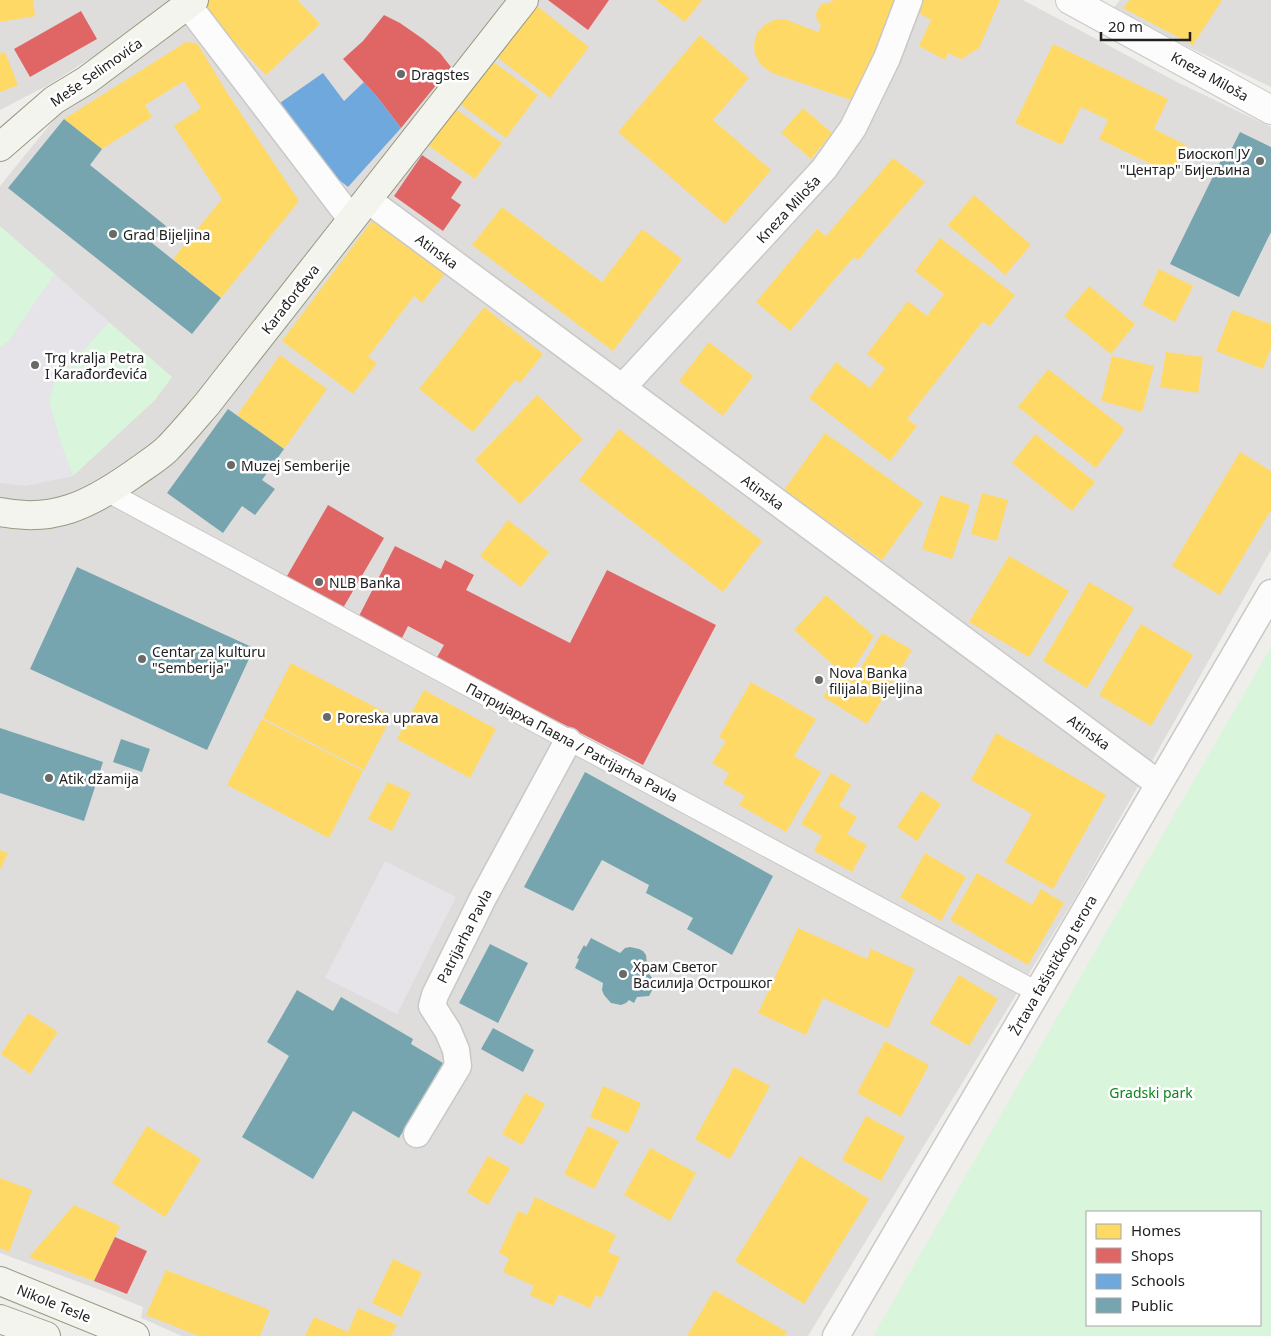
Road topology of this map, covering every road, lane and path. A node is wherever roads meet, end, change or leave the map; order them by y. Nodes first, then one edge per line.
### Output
1 (524, 0) edge
2 (909, 0) edge
3 (191, 3) edge
4 (1085, 3) edge
5 (1271, 110) edge
6 (0, 147) edge
7 (360, 210) junction
8 (622, 388) junction
9 (108, 492) junction
10 (6, 520) edge
11 (1271, 593) edge
12 (568, 741) junction
13 (1159, 784) junction
14 (1037, 992) junction
15 (417, 1134) dead end
16 (0, 1280) edge
17 (0, 1319) edge
18 (46, 1336) edge
19 (136, 1336) edge
20 (836, 1336) edge

1 - 7 main road, Karađorđeva
2 - 8 street, Kneza Miloša
3 - 6 main road, Meše Selimovića
3 - 7 street, Atinska
4 - 5 street, Kneza Miloša
7 - 8 street, Atinska
7 - 9 main road, Karađorđeva
8 - 13 street, Atinska
9 - 10 main road, Karađorđeva
9 - 12 street, Патријарха Павла / Patrijarha Pavla
11 - 13 street, Žrtava fašističkog terora
12 - 14 street, Патријарха Павла / Patrijarha Pavla
12 - 15 street, Patrijarha Pavla
13 - 14 street, Žrtava fašističkog terora
14 - 20 street, Žrtava fašističkog terora
16 - 19 main road, Nikole Tesle
17 - 18 main road

